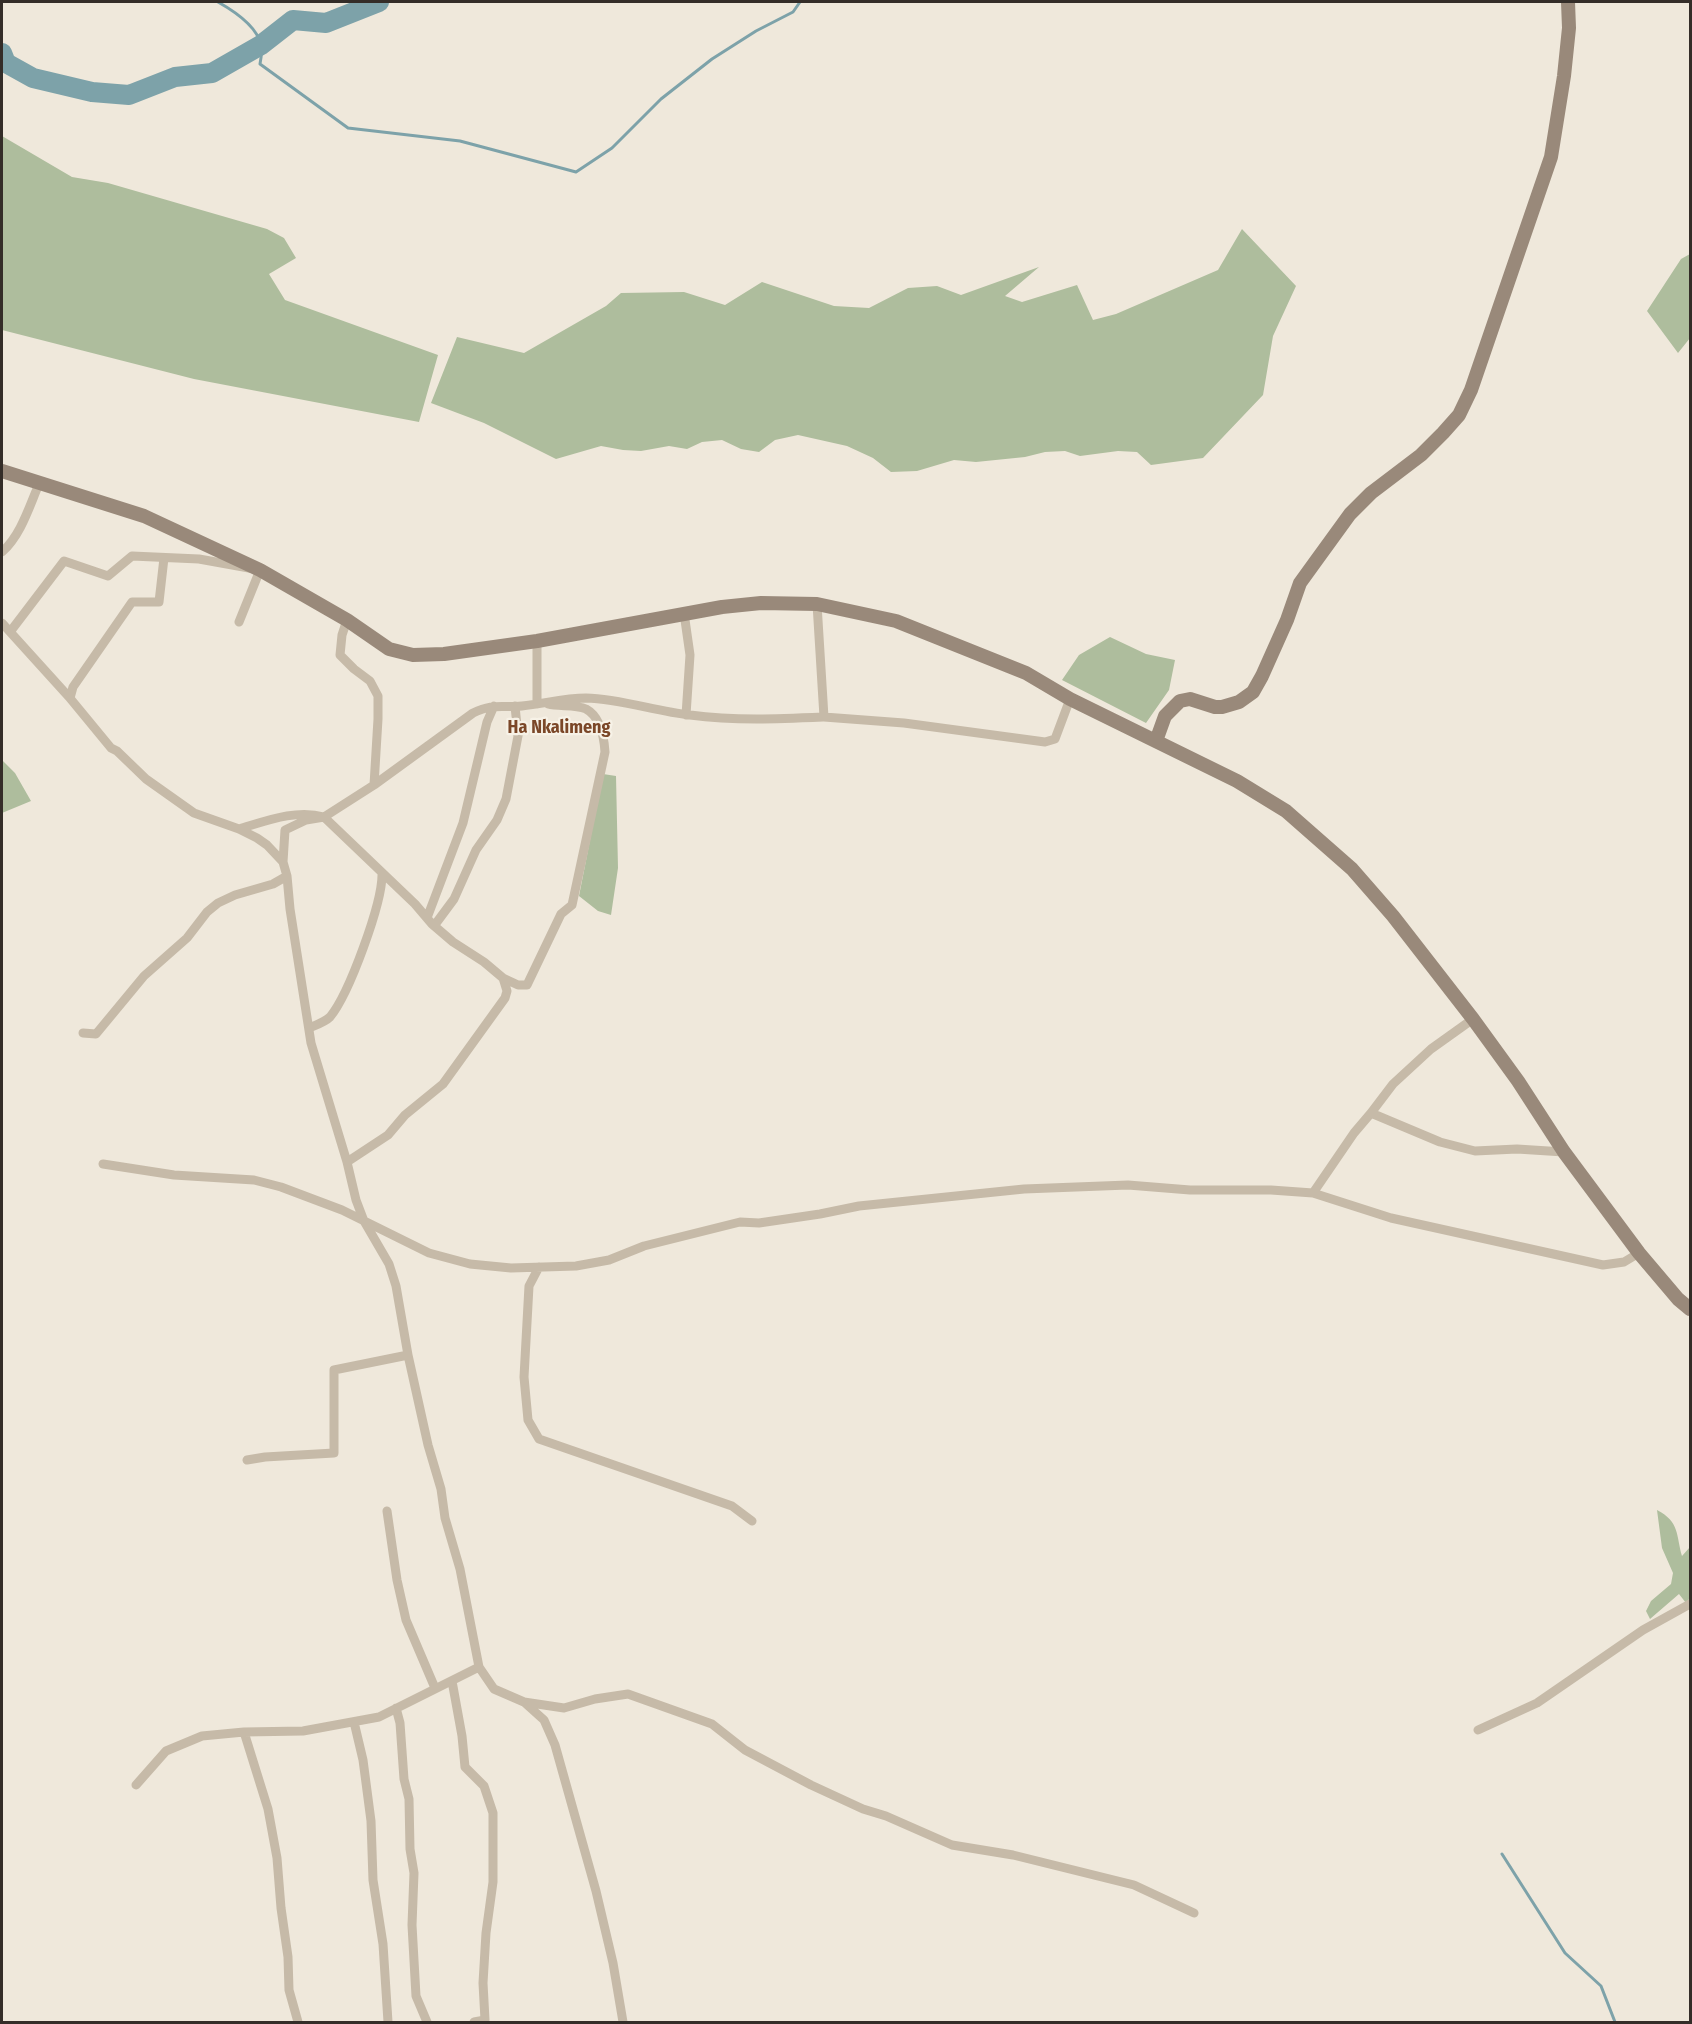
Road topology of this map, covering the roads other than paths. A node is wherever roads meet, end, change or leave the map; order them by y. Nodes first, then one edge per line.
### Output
1 (1568, 2) edge
2 (2, 471) edge
3 (39, 484) junction
4 (2, 552) edge
5 (164, 558) junction
6 (260, 570) junction
7 (817, 604) junction
8 (684, 613) junction
9 (347, 620) junction
10 (239, 622) dead end
11 (2, 623) edge
12 (10, 632) junction
13 (537, 641) junction
14 (70, 698) junction
15 (1070, 699) junction
16 (540, 704) junction
17 (494, 706) junction
18 (515, 706) junction
19 (686, 715) junction
20 (824, 717) junction
21 (1156, 741) junction
22 (374, 785) junction
23 (324, 817) junction
24 (239, 829) junction
25 (283, 862) junction
26 (382, 873) junction
27 (287, 876) junction
28 (427, 918) junction
29 (434, 926) junction
30 (503, 978) junction
31 (1473, 1019) junction
32 (309, 1028) junction
33 (83, 1033) dead end
34 (1371, 1113) junction
35 (1564, 1152) junction
36 (347, 1162) junction
37 (103, 1164) dead end
38 (1313, 1193) junction
39 (364, 1221) junction
40 (1639, 1253) junction
41 (539, 1267) junction
42 (1690, 1309) edge
43 (408, 1355) junction
44 (247, 1460) dead end
45 (387, 1511) dead end
46 (752, 1521) dead end
47 (1690, 1604) edge
48 (479, 1667) junction
49 (452, 1681) junction
50 (435, 1688) junction
51 (524, 1702) junction
52 (396, 1708) junction
53 (354, 1722) junction
54 (1478, 1730) dead end
55 (244, 1732) junction
56 (136, 1785) dead end
57 (1194, 1913) dead end
58 (485, 2020) junction
59 (298, 2022) edge
60 (388, 2022) edge
61 (427, 2022) edge
62 (474, 2022) edge
63 (495, 2022) edge
64 (623, 2022) edge

1 - 21 main road
2 - 3 main road
3 - 4 street
3 - 6 main road
5 - 6 street
5 - 12 street
5 - 14 street
6 - 9 main road
6 - 10 street
7 - 8 main road
7 - 15 main road
7 - 20 street
8 - 13 main road
8 - 19 street
9 - 13 main road
9 - 22 street
11 - 12 street
12 - 14 street
13 - 16 street
14 - 24 street
15 - 20 street
15 - 21 main road
16 - 18 street
16 - 19 street
16 - 30 street
17 - 18 street
17 - 22 street
17 - 28 street
18 - 29 street
19 - 20 street
21 - 31 main road
22 - 23 street
23 - 24 street
23 - 25 street
23 - 26 street
24 - 25 street
25 - 27 street
26 - 28 street
26 - 32 street
27 - 32 street
27 - 33 street
28 - 29 street
29 - 30 street
30 - 36 street
31 - 34 street
31 - 35 main road
32 - 36 street
34 - 35 street
34 - 38 street
35 - 40 main road
36 - 39 street
37 - 39 street
38 - 40 street
38 - 41 street
39 - 41 street
39 - 43 street
40 - 42 main road
41 - 46 street
43 - 44 street
43 - 48 street
45 - 50 street
47 - 54 street
48 - 49 street
48 - 51 street
49 - 50 street
49 - 58 street
50 - 52 street
51 - 57 street
51 - 64 street
52 - 53 street
52 - 61 street
53 - 55 street
53 - 60 street
55 - 56 street
55 - 59 street
58 - 62 street
58 - 63 street

